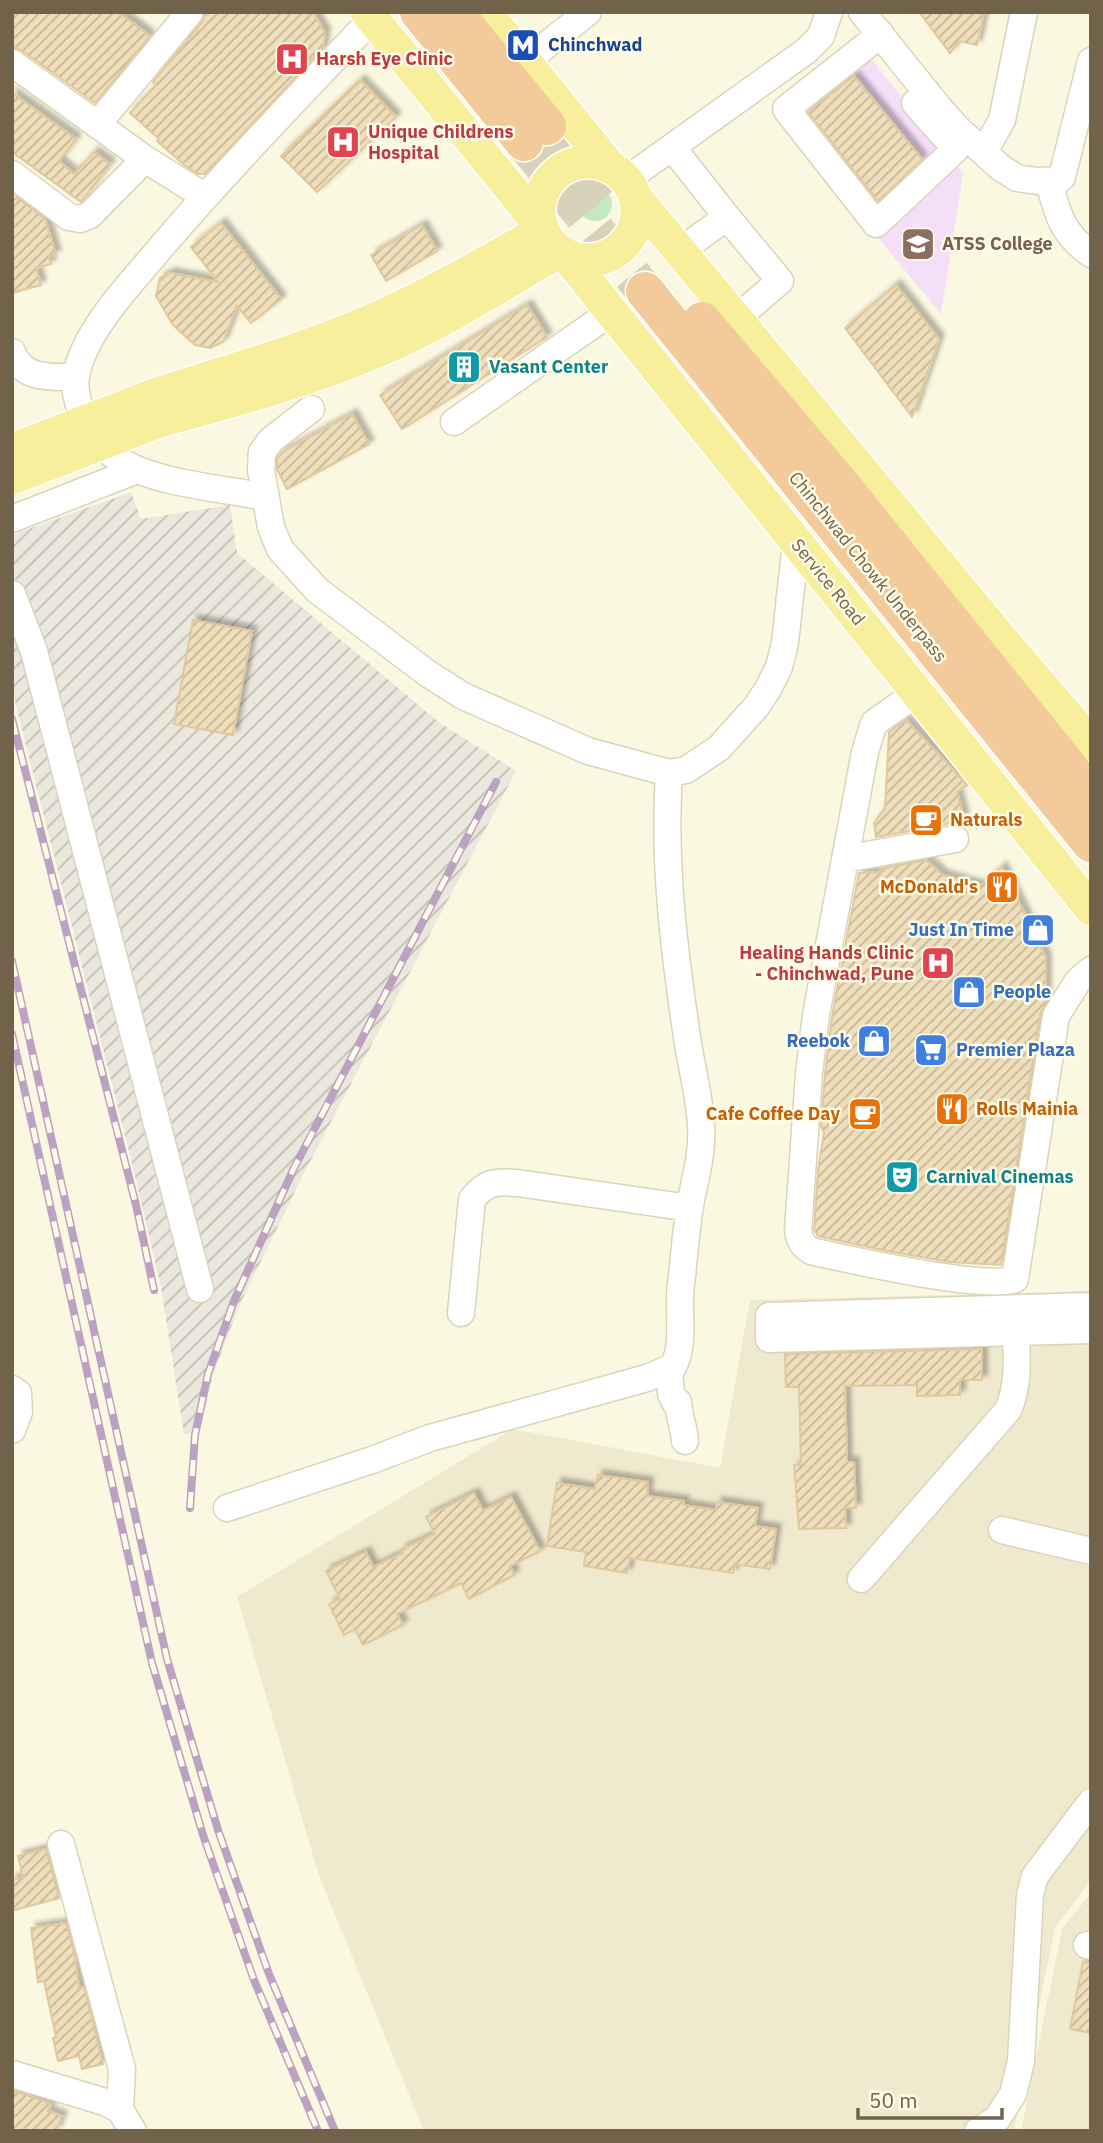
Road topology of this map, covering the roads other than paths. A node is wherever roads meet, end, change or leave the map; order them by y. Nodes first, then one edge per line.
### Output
1 (190, 12) edge
2 (419, 12) edge
3 (454, 12) edge
4 (485, 12) edge
5 (829, 12) edge
6 (862, 12) edge
7 (1024, 12) edge
8 (579, 15) edge
9 (369, 16) edge
10 (881, 34) junction
11 (1091, 61) edge
12 (525, 62) junction
13 (12, 63) edge
14 (927, 92) junction
15 (97, 125) junction
16 (672, 147) junction
17 (984, 152) junction
18 (145, 159) junction
19 (12, 174) edge
20 (624, 181) junction
21 (1049, 181) junction
22 (204, 196) junction
23 (727, 217) junction
24 (552, 240) junction
25 (1091, 254) edge
26 (663, 273) junction
27 (611, 312) junction
28 (736, 319) junction
29 (12, 352) edge
30 (75, 377) junction
31 (156, 408) junction
32 (311, 409) dead end
33 (454, 422) dead end
34 (12, 450) edge
35 (137, 470) junction
36 (12, 478) edge
37 (265, 496) junction
38 (12, 519) edge
39 (796, 542) junction
40 (12, 594) edge
41 (918, 693) junction
42 (1091, 743) edge
43 (669, 773) junction
44 (1091, 795) edge
45 (955, 839) dead end
46 (1091, 843) edge
47 (845, 859) junction
48 (1091, 909) edge
49 (1091, 970) edge
50 (690, 1208) junction
51 (200, 1289) dead end
52 (1091, 1306) edge
53 (461, 1313) dead end
54 (1015, 1320) junction
55 (1091, 1330) edge
56 (669, 1369) junction
57 (12, 1389) edge
58 (12, 1430) edge
59 (685, 1441) dead end
60 (227, 1508) dead end
61 (1002, 1530) dead end
62 (1091, 1551) edge
63 (861, 1579) dead end
64 (1091, 1802) edge
65 (61, 1844) dead end
66 (12, 2074) edge
67 (126, 2120) edge
68 (978, 2131) edge

1 - 15 street
2 - 3 highway
4 - 12 main road
5 - 16 street
6 - 10 street
7 - 17 street
8 - 12 street
9 - 22 street
9 - 24 main road, Service Road
10 - 14 street
10 - 14 street
11 - 21 street
12 - 20 main road
13 - 15 street
14 - 17 street
15 - 18 street
16 - 20 street
16 - 23 street
17 - 21 street
18 - 19 street
18 - 22 street
20 - 24 main road
20 - 24 main road
20 - 26 main road
21 - 25 street
22 - 30 street
23 - 26 street
23 - 28 street
24 - 27 main road, Service Road
24 - 31 main road
26 - 28 main road
26 - 44 highway, Chinchwad Chowk Underpass
26 - 46 highway, Chinchwad Chowk Underpass
27 - 33 street
27 - 39 main road, Service Road
28 - 42 main road
29 - 30 street
30 - 35 street
31 - 34 main road, bridge
31 - 36 main road, bridge
32 - 37 street
35 - 37 street
35 - 38 street
37 - 43 street
39 - 41 main road, Service Road
39 - 43 street
40 - 51 street
41 - 47 street
41 - 48 main road, Service Road
43 - 50 street
45 - 47 street
47 - 49 street
50 - 53 street
50 - 56 street
52 - 54 street
54 - 54 street
54 - 55 street
54 - 63 street
56 - 59 street
56 - 60 street
57 - 58 street
61 - 62 street
64 - 68 street
65 - 67 street
66 - 67 street

